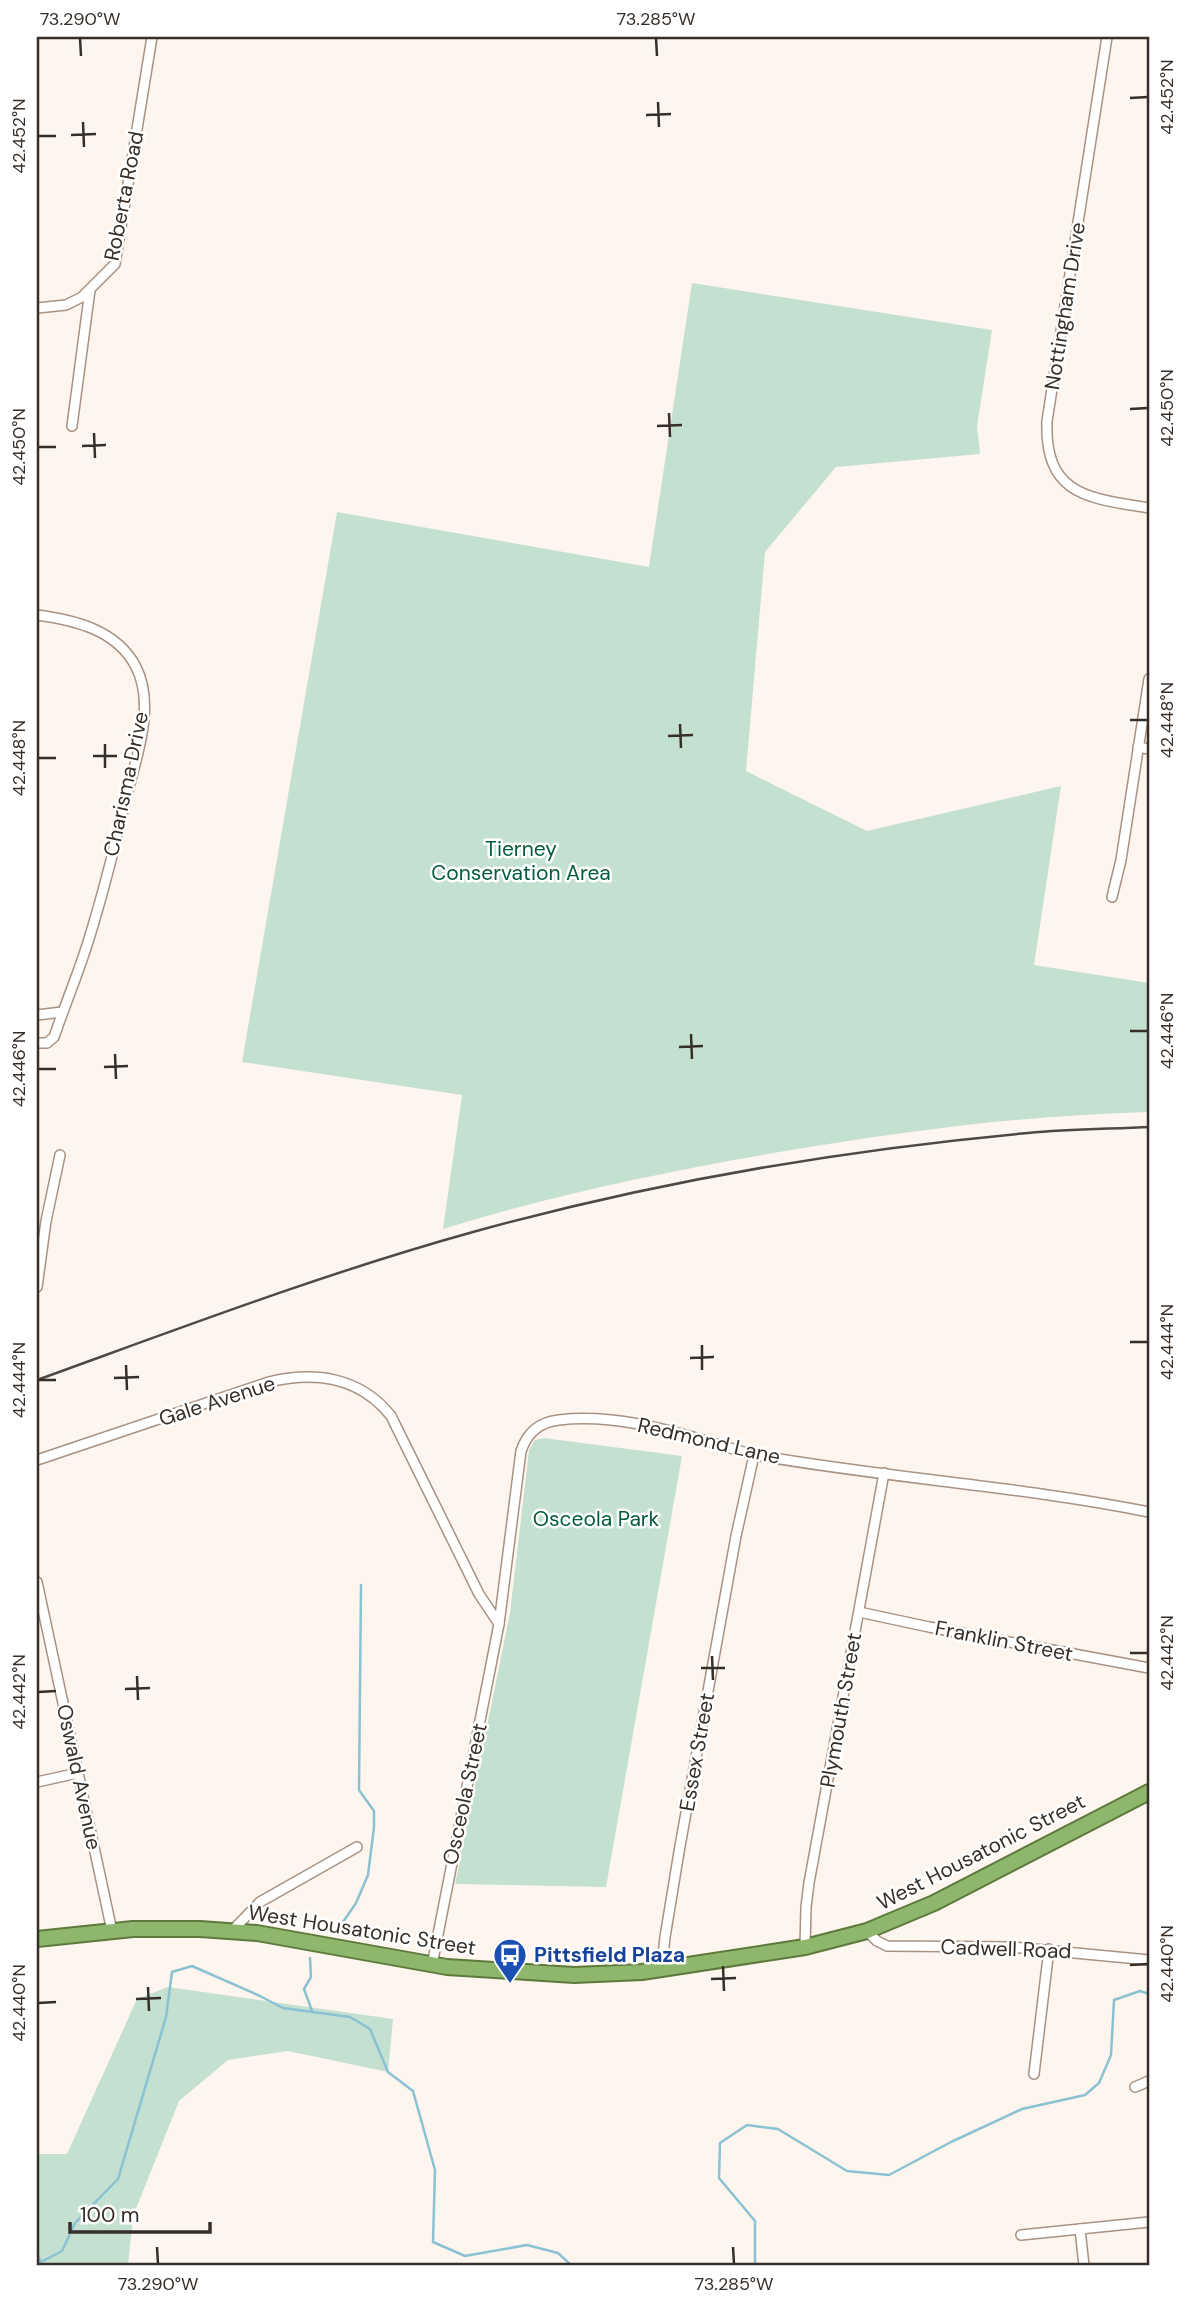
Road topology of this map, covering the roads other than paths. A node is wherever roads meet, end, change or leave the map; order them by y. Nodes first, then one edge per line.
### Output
1 (152, 37) edge
2 (1107, 37) edge
3 (90, 290) junction
4 (37, 308) edge
5 (72, 426) dead end
6 (1149, 508) edge
7 (37, 615) edge
8 (1149, 679) edge
9 (1138, 747) junction
10 (1149, 748) edge
11 (1112, 897) dead end
12 (62, 1012) junction
13 (37, 1015) edge
14 (37, 1043) edge
15 (60, 1155) dead end
16 (37, 1287) edge
17 (754, 1455) junction
18 (37, 1460) edge
19 (884, 1473) junction
20 (1149, 1512) edge
21 (37, 1582) edge
22 (859, 1612) junction
23 (499, 1624) junction
24 (1149, 1668) edge
25 (78, 1773) junction
26 (37, 1782) edge
27 (1149, 1792) edge
28 (357, 1847) dead end
29 (112, 1931) junction
30 (232, 1931) junction
31 (867, 1931) junction
32 (37, 1939) edge
33 (805, 1947) junction
34 (1049, 1949) junction
35 (1149, 1960) edge
36 (432, 1965) junction
37 (666, 1968) junction
38 (1034, 2074) dead end
39 (1149, 2081) edge
40 (1135, 2087) dead end
41 (1149, 2222) edge
42 (1080, 2229) junction
43 (1021, 2235) dead end
44 (1084, 2266) edge

1 - 3 street, Roberta Road
2 - 6 street, Nottingham Drive
3 - 4 street, Roberta Road
3 - 5 street
7 - 12 street, Charisma Drive
8 - 9 street
9 - 10 street
9 - 11 street
12 - 13 street
12 - 14 street, Charisma Drive
15 - 16 street
17 - 19 street, Redmond Lane
17 - 23 street, Redmond Lane
17 - 37 street, Essex Street
18 - 23 street, Gale Avenue
19 - 20 street, Redmond Lane
19 - 22 street, Plymouth Street
21 - 25 street, Oswald Avenue
22 - 24 street, Franklin Street
22 - 33 street, Plymouth Street
23 - 36 street, Osceola Street
25 - 26 street
25 - 29 street, Oswald Avenue
27 - 31 highway, West Housatonic Street
28 - 30 street
29 - 30 highway, West Housatonic Street
29 - 32 highway, West Housatonic Street
30 - 36 highway, West Housatonic Street
31 - 33 highway, West Housatonic Street
31 - 34 street, Cadwell Road
33 - 37 highway, West Housatonic Street
34 - 35 street, Cadwell Road
34 - 38 street
36 - 37 highway, West Housatonic Street
39 - 40 street
41 - 42 street
42 - 43 street
42 - 44 street

